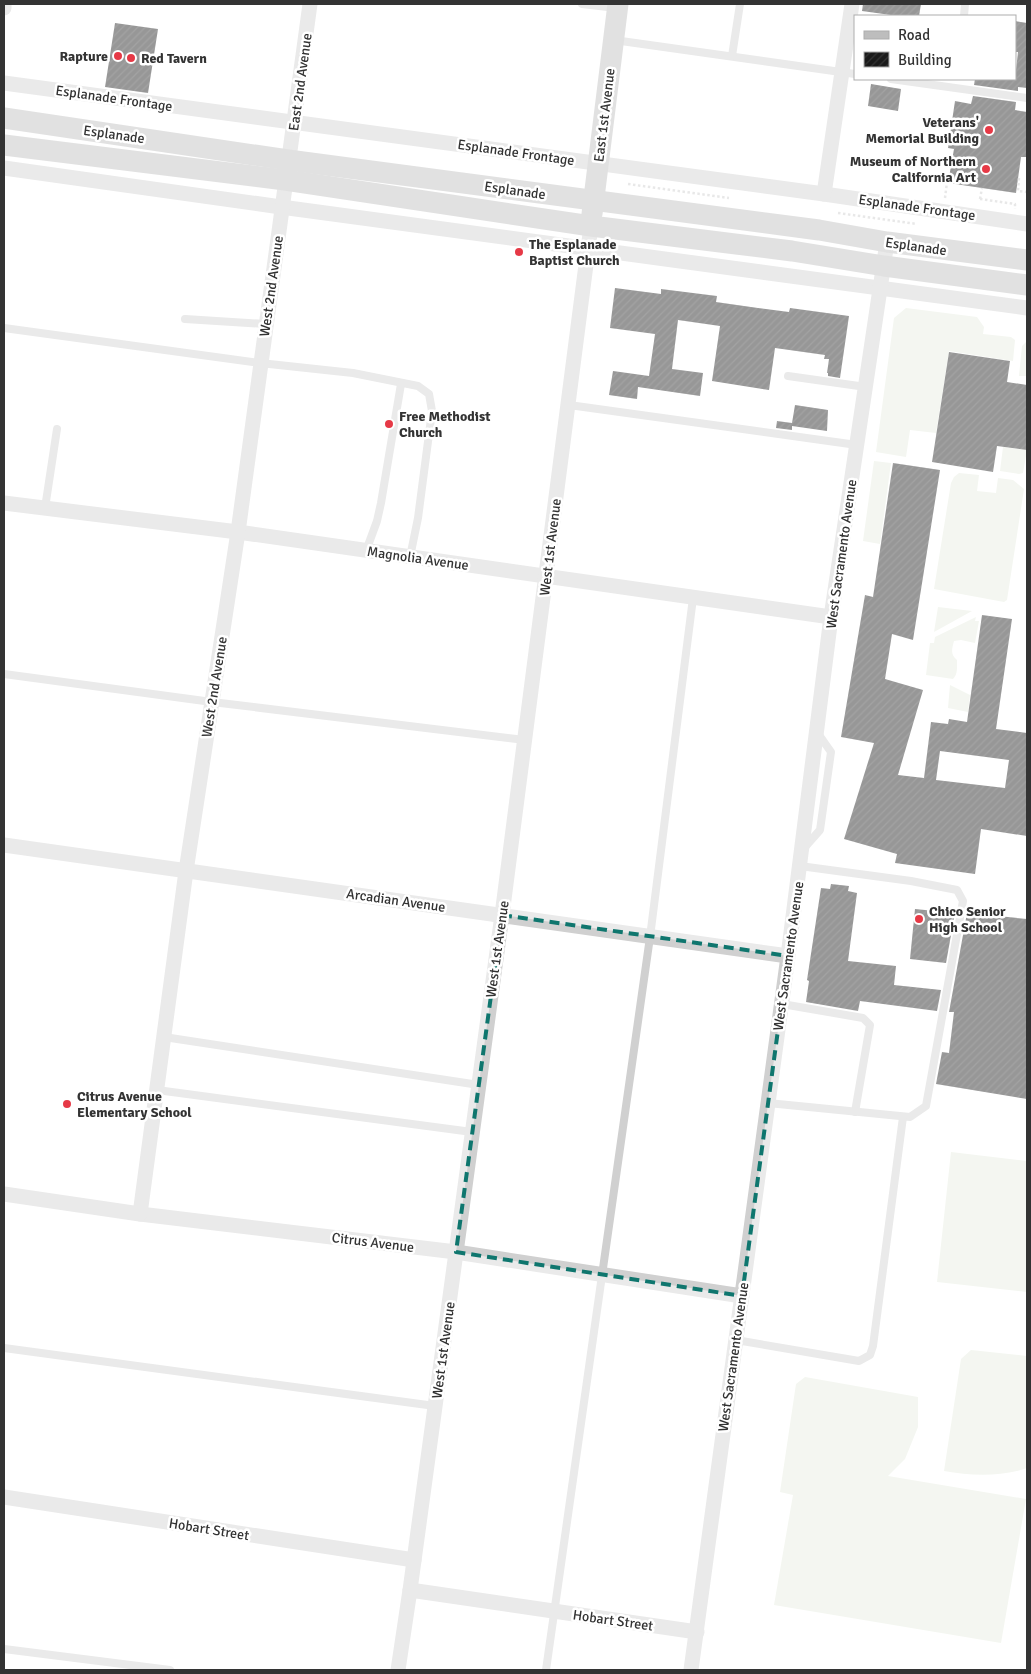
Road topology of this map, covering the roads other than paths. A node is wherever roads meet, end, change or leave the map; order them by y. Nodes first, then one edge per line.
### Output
1 (4, 4) edge
2 (310, 4) edge
3 (582, 4) edge
4 (740, 4) edge
5 (852, 4) edge
6 (618, 6) edge
7 (4, 8) edge
8 (614, 40) junction
9 (732, 56) junction
10 (848, 73) edge
11 (899, 80) edge
12 (955, 80) edge
13 (4, 83) edge
14 (954, 88) junction
15 (1027, 98) edge
16 (4, 118) edge
17 (295, 123) junction
18 (4, 145) edge
19 (598, 164) junction
20 (4, 168) edge
21 (286, 170) junction
22 (824, 194) junction
23 (594, 200) junction
24 (281, 207) junction
25 (1027, 224) edge
26 (591, 226) junction
27 (887, 242) junction
28 (589, 249) junction
29 (1027, 260) edge
30 (884, 266) junction
31 (1027, 285) edge
32 (881, 288) junction
33 (1027, 308) edge
34 (185, 319) dead end
35 (266, 324) junction
36 (4, 328) edge
37 (260, 363) junction
38 (788, 376) dead end
39 (401, 384) junction
40 (866, 387) junction
41 (569, 406) junction
42 (57, 429) dead end
43 (857, 445) junction
44 (4, 502) edge
45 (45, 508) junction
46 (238, 532) junction
47 (366, 551) junction
48 (410, 557) junction
49 (546, 577) junction
50 (693, 598) junction
51 (831, 617) junction
52 (4, 674) edge
53 (212, 702) junction
54 (525, 740) junction
55 (4, 845) edge
56 (800, 866) junction
57 (186, 870) junction
58 (502, 915) junction
59 (650, 937) junction
60 (788, 956) junction
61 (782, 1004) junction
62 (164, 1037) junction
63 (479, 1085) junction
64 (157, 1090) junction
65 (768, 1102) junction
66 (855, 1112) junction
67 (906, 1117) junction
68 (472, 1132) junction
69 (4, 1194) edge
70 (140, 1214) junction
71 (456, 1252) junction
72 (601, 1274) junction
73 (742, 1296) junction
74 (736, 1340) junction
75 (4, 1348) edge
76 (435, 1406) junction
77 (4, 1497) edge
78 (414, 1560) junction
79 (410, 1590) junction
80 (553, 1611) junction
81 (697, 1632) junction
82 (4, 1649) edge
83 (170, 1670) edge
84 (398, 1670) edge
85 (546, 1670) edge
86 (691, 1670) edge

1 - 7 street
2 - 17 street, East 2nd Avenue
3 - 6 lane
4 - 9 lane
5 - 10 street
6 - 8 main road, East 1st Avenue
8 - 9 lane
8 - 19 main road, East 1st Avenue
9 - 10 lane
10 - 22 street
11 - 14 lane
12 - 14 lane
13 - 17 street, Esplanade Frontage
14 - 15 lane
16 - 21 main road, Esplanade
17 - 19 street, Esplanade Frontage
17 - 21 street, East 2nd Avenue
18 - 21 main road, Esplanade
19 - 22 street, Esplanade Frontage
19 - 23 main road, East 1st Avenue
20 - 24 street
21 - 23 main road, Esplanade
21 - 24 street, West 2nd Avenue
21 - 26 main road, Esplanade
22 - 25 street, Esplanade Frontage
23 - 26 main road, East 1st Avenue
23 - 27 main road, Esplanade
24 - 28 street
24 - 35 street, West 2nd Avenue
26 - 28 street, West 1st Avenue
26 - 30 main road, Esplanade
27 - 29 main road, Esplanade
27 - 30 street, West Sacramento Avenue
28 - 32 street
28 - 41 street, West 1st Avenue
30 - 31 main road, Esplanade
30 - 32 street, West Sacramento Avenue
32 - 33 street
32 - 40 street, West Sacramento Avenue
34 - 35 lane
35 - 37 street, West 2nd Avenue
36 - 37 lane
37 - 39 lane
37 - 46 street, West 2nd Avenue
38 - 40 lane
39 - 47 lane
39 - 48 lane
40 - 43 street, West Sacramento Avenue
41 - 43 lane
41 - 49 street, West 1st Avenue
42 - 45 lane
43 - 51 street, West Sacramento Avenue
44 - 45 street, Magnolia Avenue
45 - 46 street, Magnolia Avenue
46 - 47 street, Magnolia Avenue
46 - 53 street, West 2nd Avenue
47 - 48 street, Magnolia Avenue
48 - 49 street, Magnolia Avenue
49 - 50 street, Magnolia Avenue
49 - 54 street, West 1st Avenue
50 - 51 street, Magnolia Avenue
50 - 59 lane
51 - 56 street, West Sacramento Avenue
52 - 53 lane
53 - 54 lane
53 - 57 street, West 2nd Avenue
54 - 58 street, West 1st Avenue
55 - 57 street, Arcadian Avenue
56 - 60 street, West Sacramento Avenue
56 - 67 lane
57 - 58 street, Arcadian Avenue
57 - 62 street, West 2nd Avenue
58 - 59 street, Arcadian Avenue
58 - 63 street, West 1st Avenue
59 - 60 street, Arcadian Avenue
59 - 72 lane
60 - 61 street, West Sacramento Avenue
61 - 65 street, West Sacramento Avenue
61 - 66 lane
62 - 63 lane
62 - 64 street, West 2nd Avenue
63 - 68 street, West 1st Avenue
64 - 68 lane
64 - 70 street, West 2nd Avenue
65 - 66 lane
65 - 73 street, West Sacramento Avenue
66 - 67 lane
67 - 74 lane
68 - 71 street, West 1st Avenue
69 - 70 street, Citrus Avenue
70 - 71 street, Citrus Avenue
71 - 72 street, Citrus Avenue
71 - 76 street, West 1st Avenue
72 - 73 street, Citrus Avenue
72 - 80 lane
73 - 74 street, West Sacramento Avenue
74 - 81 street, West Sacramento Avenue
75 - 76 lane
76 - 78 street, West 1st Avenue
77 - 78 street, Hobart Street
78 - 79 street, West 1st Avenue
79 - 80 street, Hobart Street
79 - 84 street, West 1st Avenue
80 - 81 street, Hobart Street
80 - 85 lane
81 - 86 street, West Sacramento Avenue
82 - 83 lane

